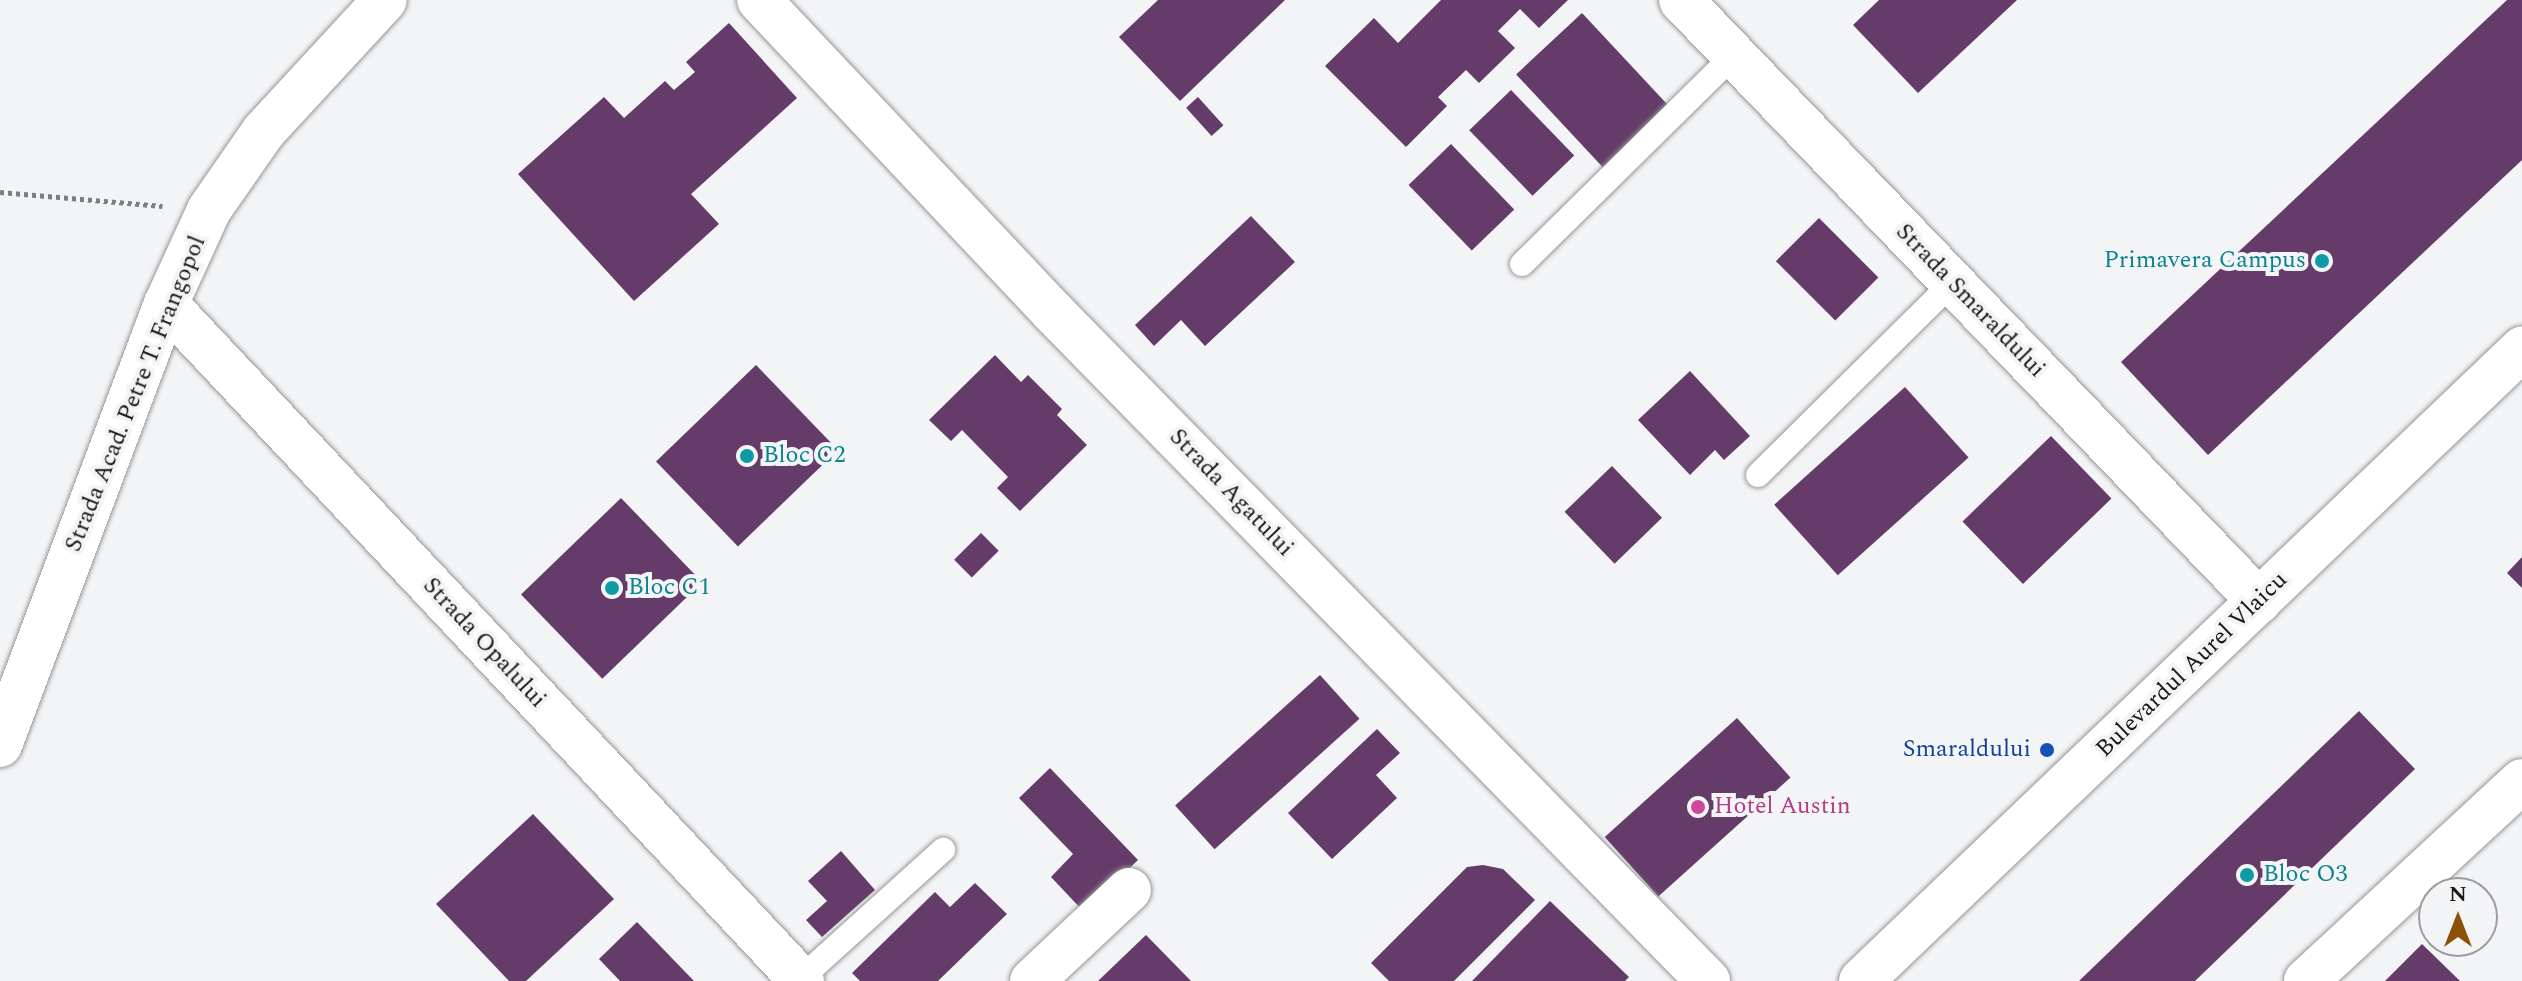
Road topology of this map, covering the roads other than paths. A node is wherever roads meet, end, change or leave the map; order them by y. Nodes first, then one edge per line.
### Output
1 (385, 0) edge
2 (759, 0) edge
3 (1681, 0) edge
4 (1734, 55) junction
5 (1522, 264) dead end
6 (1952, 283) junction
7 (166, 304) junction
8 (2522, 349) edge
9 (2522, 374) edge
10 (1758, 475) dead end
11 (2259, 601) junction
12 (0, 745) edge
13 (2522, 781) edge
14 (943, 850) dead end
15 (1129, 890) dead end
16 (801, 980) edge
17 (1032, 981) edge
18 (1708, 981) edge
19 (1861, 981) edge
20 (1889, 981) edge
21 (2306, 981) edge

1 - 7 street, Strada Acad. Petre T. Frangopol
2 - 18 street, Strada Agatului
3 - 4 street, Strada Smaraldului
4 - 5 lane
4 - 6 street, Strada Smaraldului
6 - 10 lane
6 - 11 street, Strada Smaraldului
7 - 12 street, Strada Acad. Petre T. Frangopol
7 - 16 street, Strada Opalului
8 - 11 street, Bulevardul Aurel Vlaicu
9 - 20 street, Bulevardul Aurel Vlaicu
11 - 19 street, Bulevardul Aurel Vlaicu
13 - 21 street
14 - 16 lane
15 - 17 street

